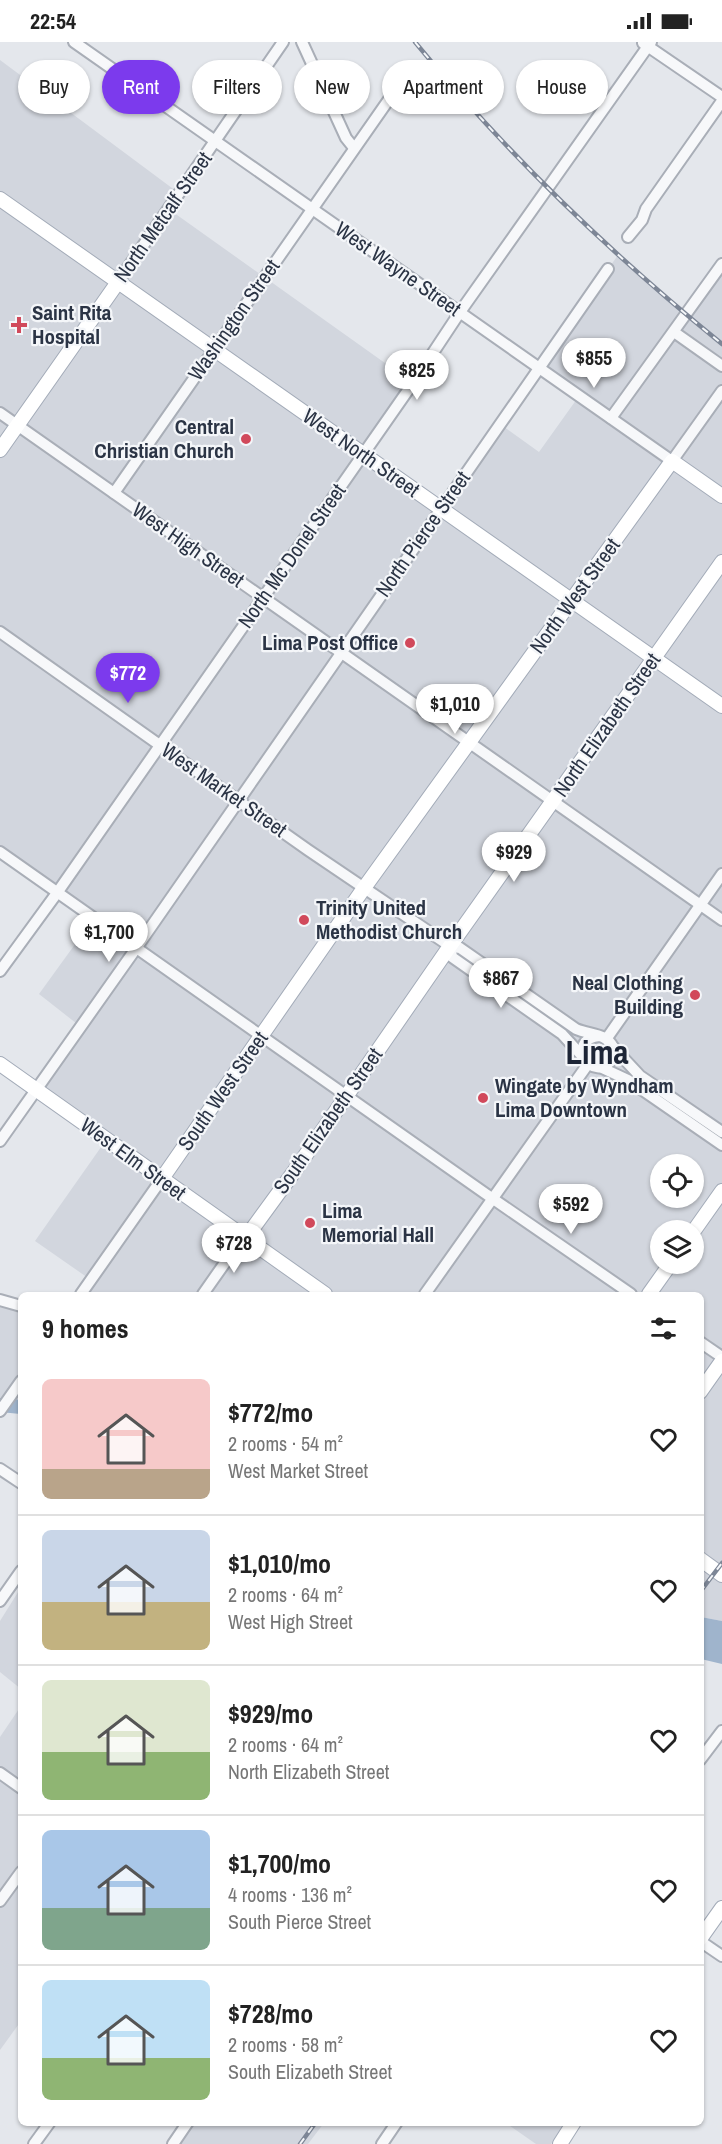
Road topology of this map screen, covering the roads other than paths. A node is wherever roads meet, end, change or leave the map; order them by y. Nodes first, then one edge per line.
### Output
1 (74, 42) edge
2 (283, 42) edge
3 (302, 42) edge
4 (647, 43) edge
5 (722, 99) edge
6 (382, 109) edge
7 (216, 141) junction
8 (354, 148) junction
9 (0, 199) edge
10 (312, 209) junction
11 (628, 237) dead end
12 (722, 264) edge
13 (608, 269) dead end
14 (118, 282) junction
15 (460, 312) junction
16 (674, 332) junction
17 (213, 349) junction
18 (722, 366) edge
19 (539, 368) junction
20 (722, 391) edge
21 (0, 413) edge
22 (611, 418) junction
23 (17, 424) junction
24 (0, 450) edge
25 (363, 454) junction
26 (672, 461) junction
27 (114, 493) junction
28 (722, 496) edge
29 (441, 509) junction
30 (722, 562) edge
31 (263, 598) junction
32 (572, 601) junction
33 (0, 632) edge
34 (341, 653) junction
35 (654, 659) junction
36 (722, 706) edge
37 (469, 742) junction
38 (160, 745) junction
39 (239, 800) junction
40 (553, 801) junction
41 (0, 852) edge
42 (722, 874) edge
43 (364, 888) junction
44 (57, 893) junction
45 (700, 904) junction
46 (722, 920) edge
47 (450, 946) junction
48 (137, 947) junction
49 (0, 971) edge
50 (262, 1036) junction
51 (606, 1040) junction
52 (586, 1061) junction
53 (0, 1064) edge
54 (600, 1067) junction
55 (36, 1090) junction
56 (345, 1095) junction
57 (722, 1132) edge
58 (0, 1141) edge
59 (722, 1145) edge
60 (161, 1180) junction
61 (722, 1191) edge
62 (493, 1200) junction
63 (701, 1220) edge
64 (243, 1237) junction
65 (663, 1274) edge
66 (82, 1292) edge
67 (204, 1292) edge
68 (322, 1292) edge
69 (426, 1292) edge
70 (629, 1292) edge
71 (650, 1292) edge
72 (0, 1300) edge
73 (18, 1304) edge
74 (704, 1345) edge
75 (722, 1359) edge
76 (18, 1384) edge
77 (704, 1386) edge
78 (0, 1411) edge
79 (0, 1469) edge
80 (18, 1482) edge
81 (704, 1562) edge
82 (18, 1575) edge
83 (722, 1575) edge
84 (0, 1601) edge
85 (722, 1731) edge
86 (704, 1755) edge
87 (0, 1773) edge
88 (18, 1786) edge
89 (18, 1876) edge
90 (0, 1901) edge
91 (722, 1908) edge
92 (704, 1934) edge
93 (704, 1943) edge
94 (722, 1956) edge
95 (47, 2126) edge
96 (185, 2126) edge
97 (394, 2126) edge
98 (571, 2126) edge
99 (34, 2144) edge
100 (173, 2144) edge
101 (382, 2144) edge
102 (560, 2144) edge

1 - 7 street, West Wayne Street
2 - 7 street, North Metcalf Street
3 - 8 street
4 - 5 street
4 - 15 street, North Mc Donel Street
5 - 11 street
6 - 8 street, Washington Street
7 - 10 street, West Wayne Street
7 - 14 street, North Metcalf Street
8 - 10 street, Washington Street
9 - 14 main road, West North Street
10 - 15 street, West Wayne Street
10 - 17 street, Washington Street
12 - 16 street
13 - 19 street, North Pierce Street
14 - 17 main road, West North Street
14 - 23 main road, North Metcalf Street
15 - 19 street, West Wayne Street
15 - 25 street, North Mc Donel Street
16 - 18 street
16 - 22 street
17 - 25 main road, West North Street
17 - 27 street, Washington Street
19 - 22 street, West Wayne Street
19 - 29 street, North Pierce Street
20 - 26 street, North West Street
21 - 23 street, West High Street
22 - 26 street, West Wayne Street
23 - 24 main road, North Metcalf Street
23 - 27 street, West High Street
25 - 29 main road, West North Street
25 - 31 street, North Mc Donel Street
26 - 28 main road, West Wayne Street
26 - 32 main road, North West Street
27 - 31 street, West High Street
29 - 32 main road, West North Street
29 - 34 street, North Pierce Street
30 - 35 main road, North Elizabeth Street
31 - 34 street, West High Street
31 - 38 street, North Mc Donel Street
32 - 35 main road, West North Street
32 - 37 main road, North West Street
33 - 38 street, West Market Street
34 - 37 street, West High Street
34 - 39 street, North Pierce Street
35 - 36 main road, West North Street
35 - 40 main road, North Elizabeth Street
37 - 40 street, West High Street
37 - 43 main road, North West Street
38 - 39 street, West Market Street
38 - 44 street, North Mc Donel Street
39 - 43 street, West Market Street
39 - 48 street, North Pierce Street
40 - 45 street, West High Street
40 - 47 main road, North Elizabeth Street
41 - 44 street
42 - 45 street
43 - 47 street, West Market Street
43 - 50 main road, South West Street
44 - 48 street
44 - 49 street, North Mc Donel Street
45 - 46 street, West High Street
45 - 51 street
47 - 51 street, West Market Street
47 - 52 street, West Market Street
47 - 56 main road, South Elizabeth Street
48 - 50 street
48 - 55 street, North Pierce Street
50 - 56 street
50 - 60 main road, South West Street
51 - 52 street
51 - 54 street
51 - 57 street
52 - 54 street
52 - 62 street
53 - 55 main road, West Elm Street
54 - 59 street
55 - 58 street, North Pierce Street
55 - 60 main road, West Elm Street
56 - 62 street
56 - 64 main road, South Elizabeth Street
60 - 64 main road, West Elm Street
60 - 66 street, South West Street
61 - 63 main road
62 - 69 street
62 - 70 street
64 - 67 street, South Elizabeth Street
64 - 68 main road, West Elm Street
65 - 71 main road
72 - 73 street
74 - 75 street
75 - 77 main road
76 - 78 street
79 - 80 street
81 - 83 main road
82 - 84 street
85 - 86 street
87 - 88 street
89 - 90 street
91 - 92 main road
93 - 94 street
95 - 99 street
96 - 100 street
97 - 101 street
98 - 102 main road

